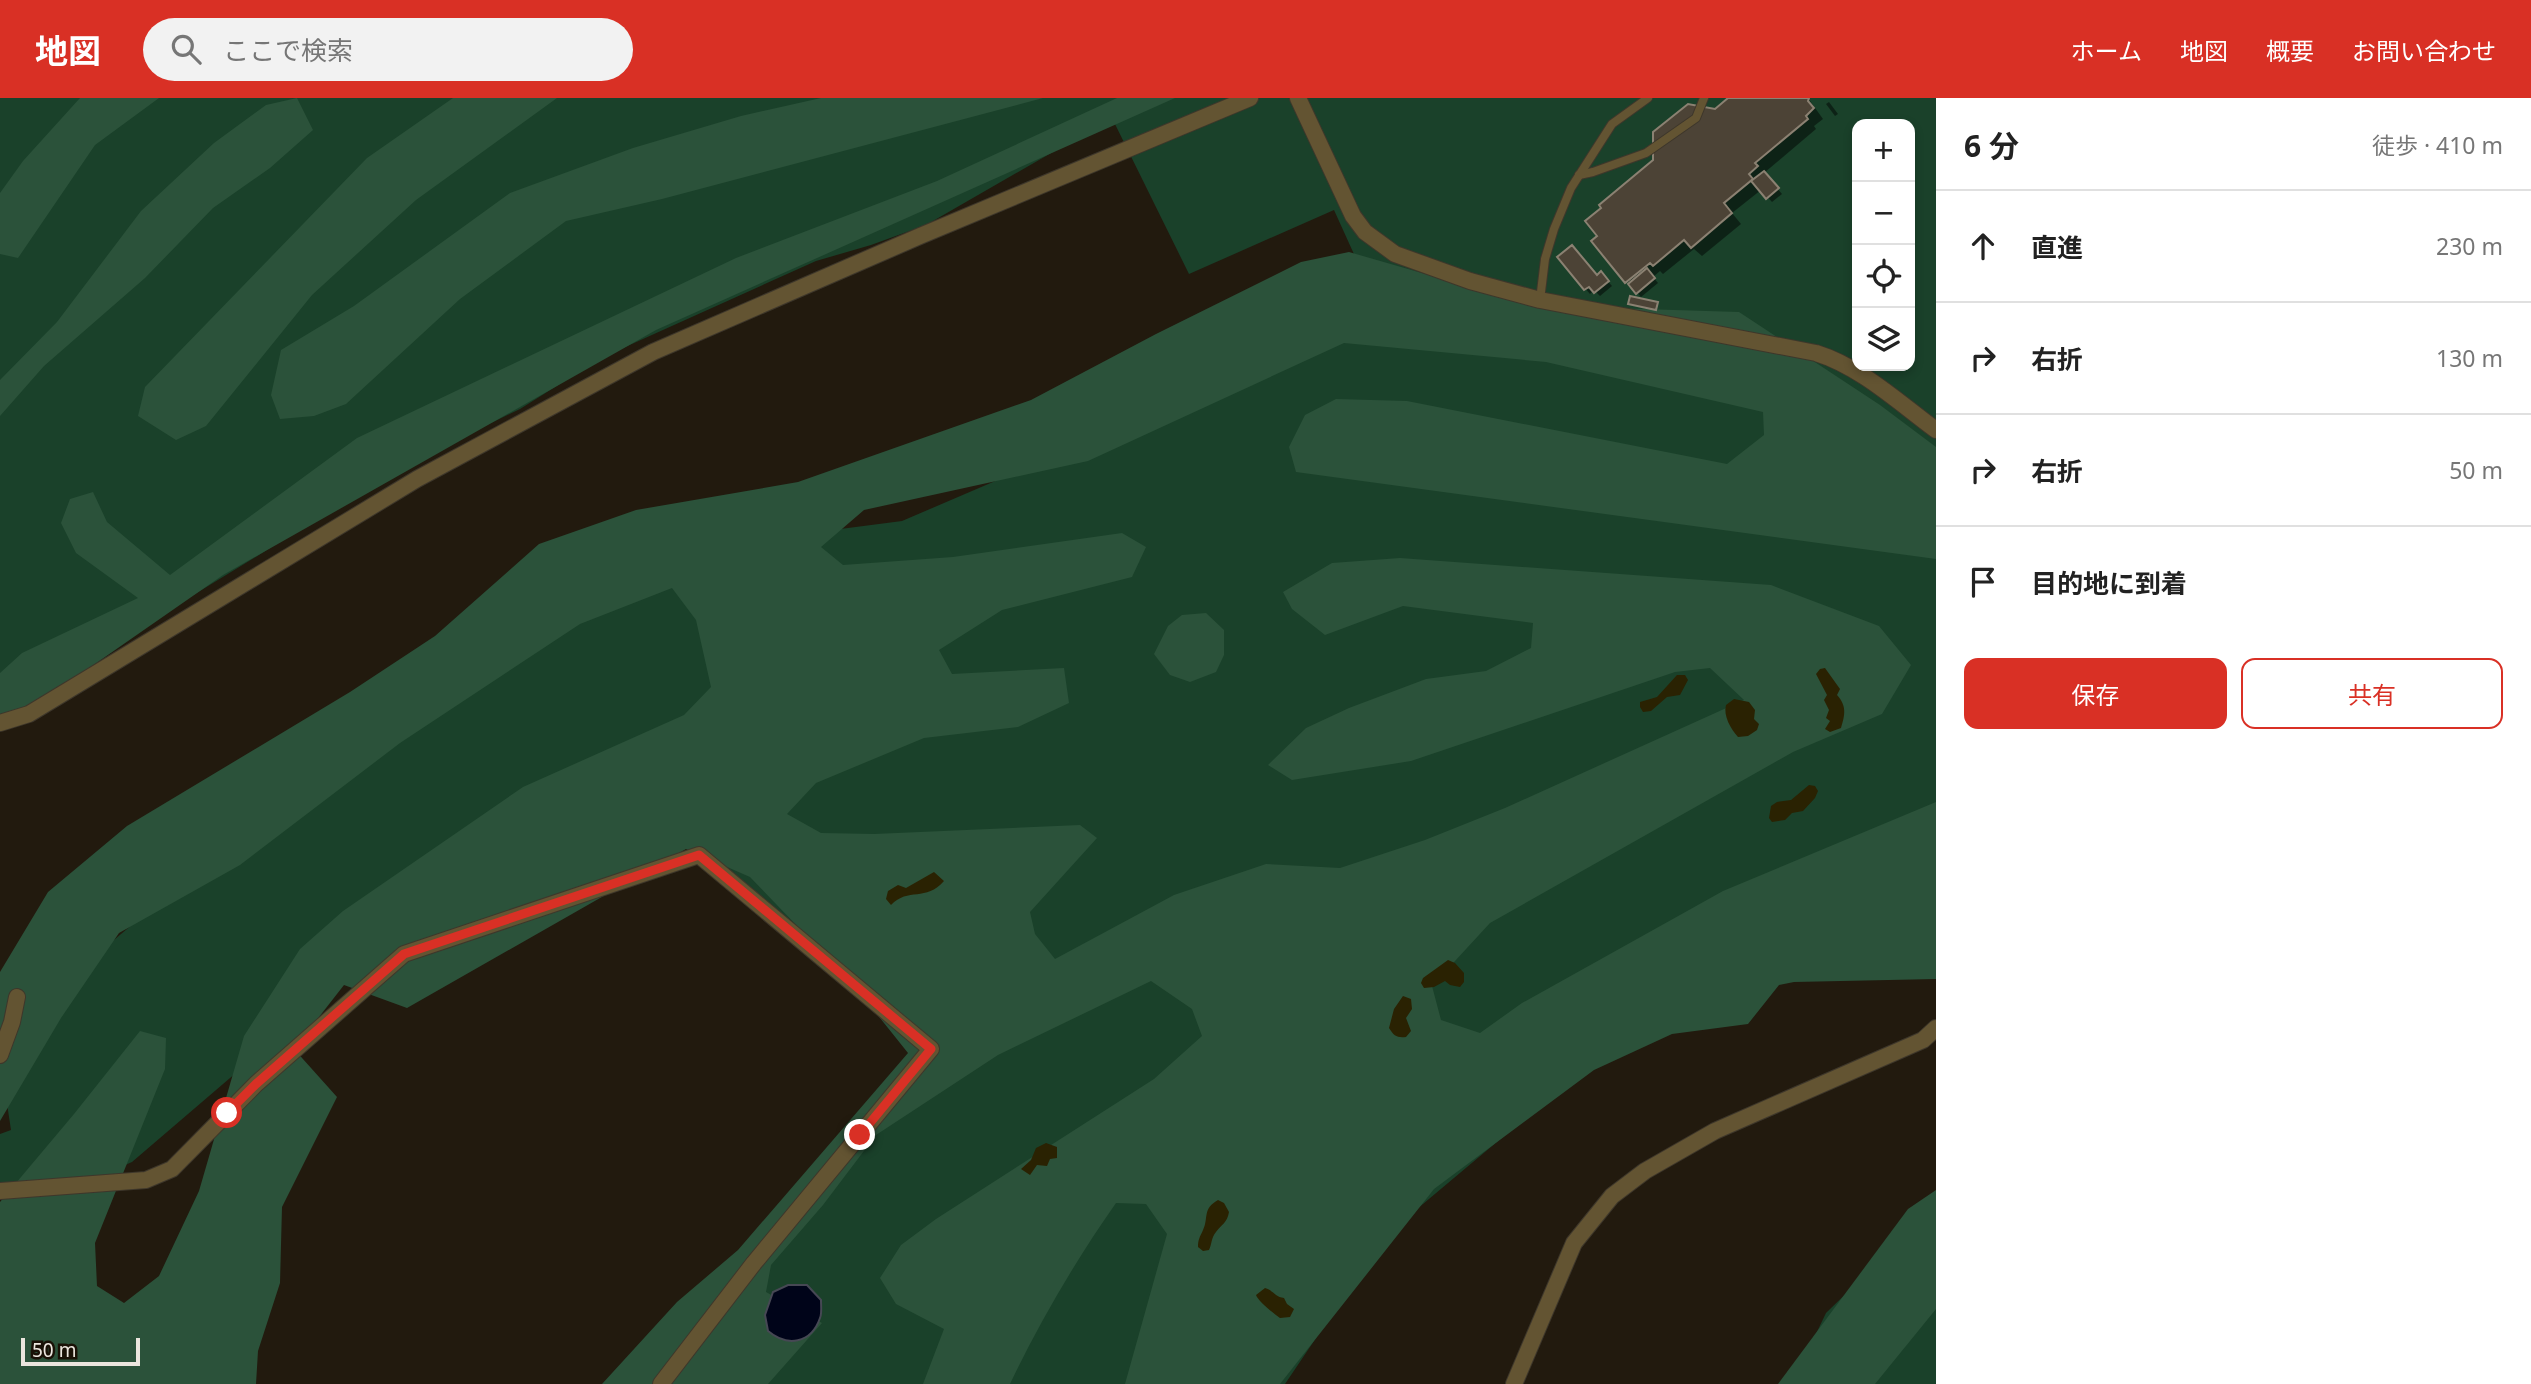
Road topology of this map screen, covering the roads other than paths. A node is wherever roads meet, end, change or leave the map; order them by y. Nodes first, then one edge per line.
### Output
1 (1250, 98) edge
2 (1298, 98) edge
3 (1648, 98) edge
4 (1704, 98) edge
5 (1579, 175) junction
6 (1540, 300) junction
7 (1936, 430) edge
8 (0, 723) edge
9 (18, 997) dead end
10 (1936, 1028) edge
11 (0, 1055) edge
12 (0, 1191) edge
13 (661, 1384) edge
14 (1514, 1384) edge

1 - 8 street
2 - 6 street
3 - 5 lane
4 - 5 lane
5 - 6 lane
6 - 7 street
9 - 11 street
10 - 14 street
12 - 13 street

